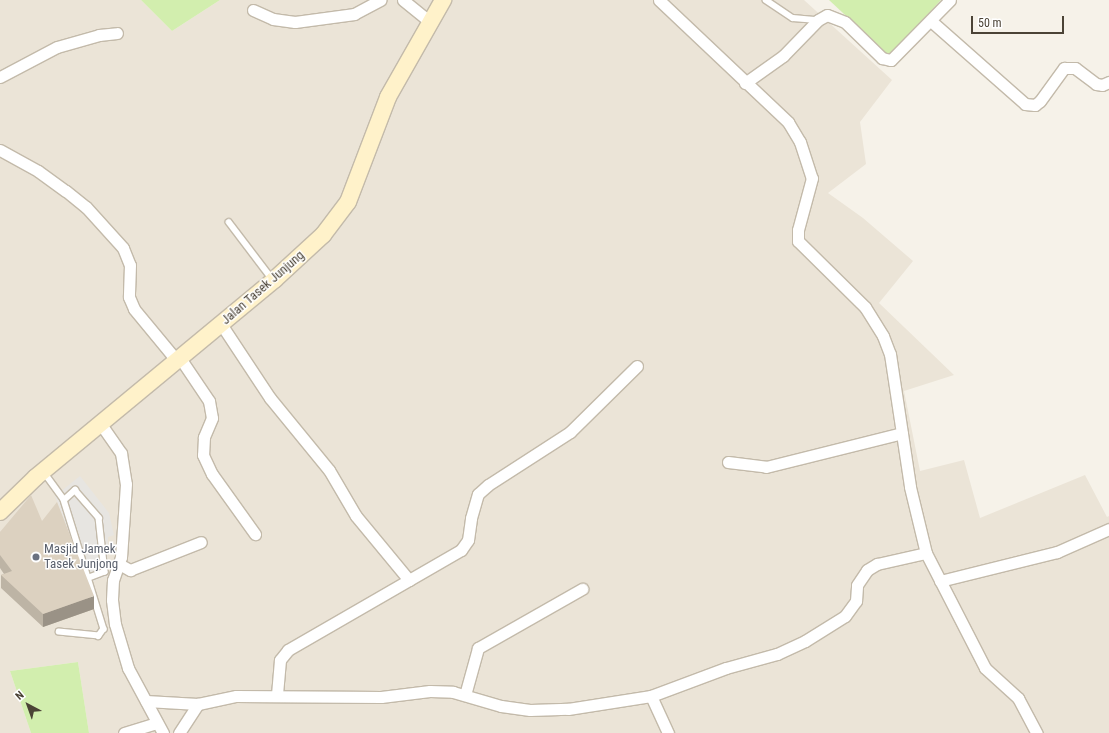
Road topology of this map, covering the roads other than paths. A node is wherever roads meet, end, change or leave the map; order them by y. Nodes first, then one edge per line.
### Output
1 (380, 0) edge
2 (403, 0) edge
3 (443, 0) edge
4 (659, 0) edge
5 (766, 0) edge
6 (950, 0) edge
7 (253, 10) dead end
8 (818, 20) junction
9 (931, 20) junction
10 (430, 22) junction
11 (117, 34) dead end
12 (0, 77) edge
13 (1109, 82) edge
14 (745, 83) junction
15 (0, 150) edge
16 (228, 222) dead end
17 (274, 280) junction
18 (221, 324) junction
19 (178, 360) junction
20 (637, 366) dead end
21 (100, 423) junction
22 (902, 433) junction
23 (728, 462) dead end
24 (43, 470) junction
25 (64, 500) junction
26 (1, 509) edge
27 (1109, 528) edge
28 (255, 534) dead end
29 (201, 542) dead end
30 (926, 553) junction
31 (119, 564) junction
32 (89, 578) junction
33 (409, 580) junction
34 (940, 581) junction
35 (582, 589) dead end
36 (59, 632) dead end
37 (277, 695) junction
38 (465, 695) junction
39 (651, 696) junction
40 (146, 701) junction
41 (198, 704) junction
42 (157, 723) junction
43 (124, 733) edge
44 (163, 733) edge
45 (179, 733) edge
46 (668, 733) edge
47 (1038, 733) edge

1 - 7 street
2 - 10 street
3 - 10 main road, Jalan Tasek Junjung
4 - 14 street
5 - 8 lane
6 - 9 street
8 - 9 street
8 - 14 street
9 - 13 street
10 - 17 main road, Jalan Tasek Junjung
11 - 12 street
14 - 22 street
15 - 19 street
16 - 17 lane
17 - 18 main road, Jalan Tasek Junjung
18 - 19 main road, Jalan Tasek Junjung
18 - 33 street
19 - 21 main road, Jalan Tasek Junjung
19 - 28 street
20 - 33 street
21 - 24 main road, Jalan Tasek Junjung
21 - 31 street
22 - 23 street
22 - 30 street
24 - 25 lane
24 - 26 main road, Jalan Tasek Junjung
25 - 32 lane
25 - 32 lane
27 - 34 street
29 - 31 street
30 - 34 street
30 - 39 street
31 - 40 street
32 - 36 lane
33 - 37 street
34 - 47 street
35 - 38 street
37 - 38 street
37 - 41 street
38 - 39 street
39 - 46 street
40 - 41 street
40 - 42 street
41 - 45 street
42 - 43 street
42 - 44 street

